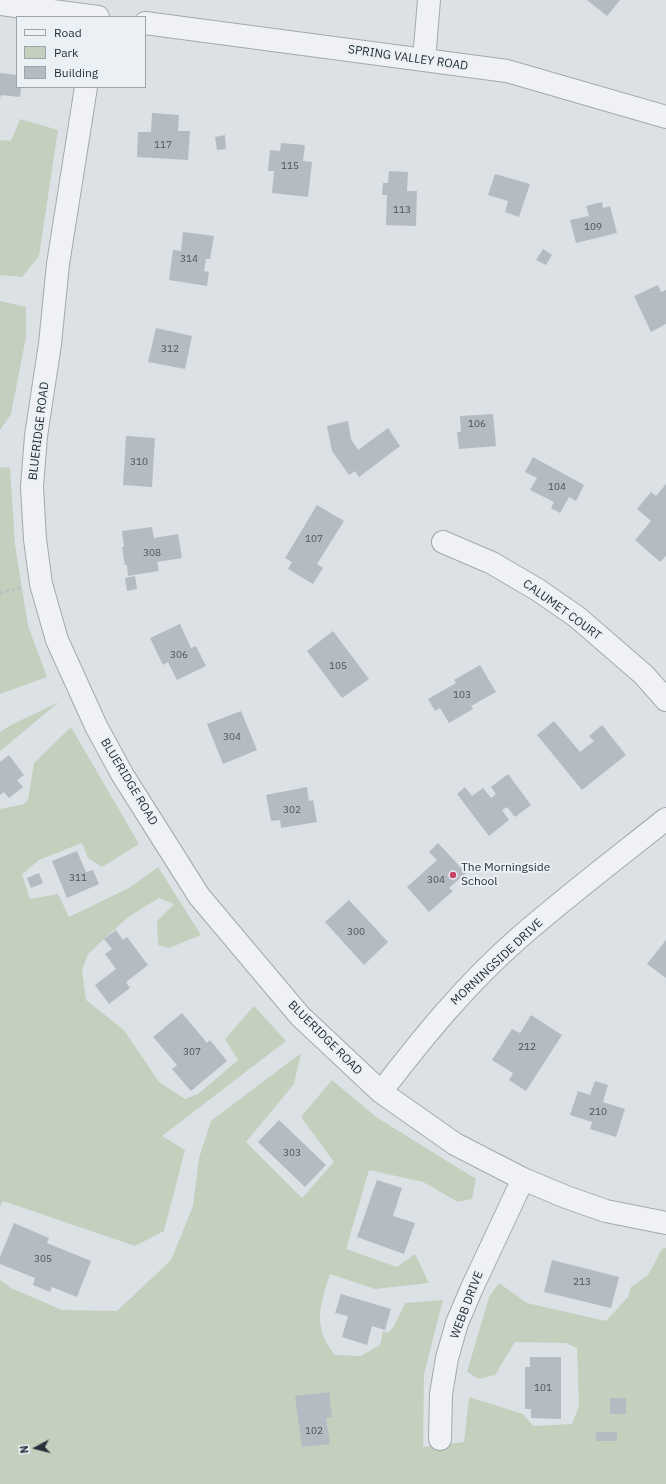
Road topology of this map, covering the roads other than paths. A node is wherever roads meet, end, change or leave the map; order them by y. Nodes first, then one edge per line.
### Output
1 (429, 0) edge
2 (0, 4) edge
3 (90, 16) edge
4 (146, 23) edge
5 (424, 60) junction
6 (86, 88) edge
7 (666, 117) edge
8 (443, 542) dead end
9 (666, 700) edge
10 (666, 819) edge
11 (381, 1092) junction
12 (523, 1179) junction
13 (666, 1223) edge
14 (440, 1440) dead end

1 - 5 street
2 - 3 street
4 - 5 street, SPRING VALLEY ROAD
5 - 7 street, SPRING VALLEY ROAD
6 - 11 street, BLUERIDGE ROAD
8 - 9 street, CALUMET COURT
10 - 11 street, MORNINGSIDE DRIVE
11 - 12 street, BLUERIDGE ROAD
12 - 13 street, BLUERIDGE ROAD
12 - 14 street, WEBB DRIVE

